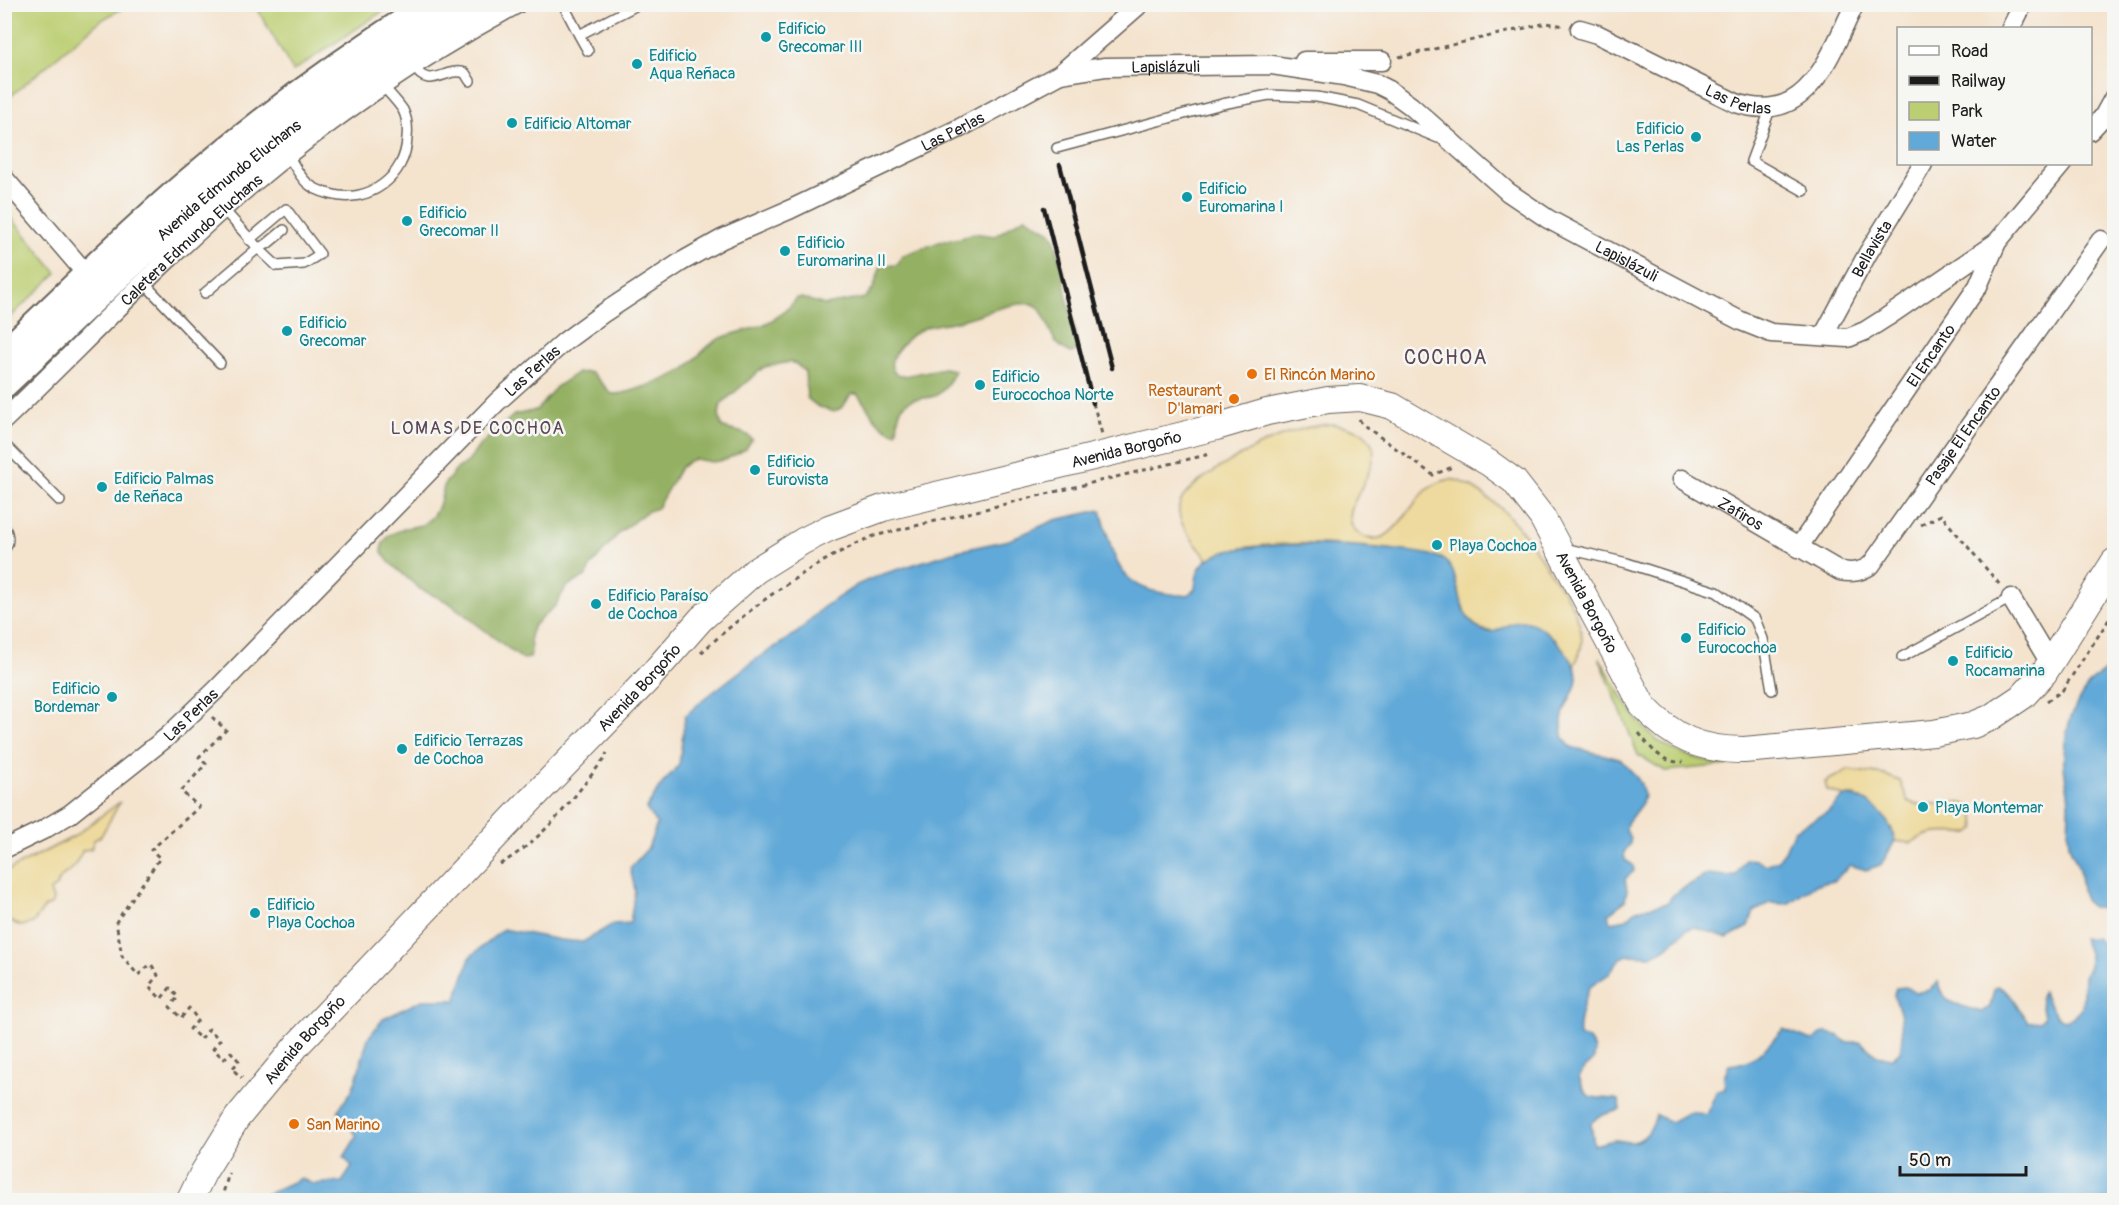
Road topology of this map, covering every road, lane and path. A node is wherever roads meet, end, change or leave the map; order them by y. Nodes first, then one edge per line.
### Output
1 (517, 4) edge
2 (563, 4) edge
3 (639, 4) edge
4 (656, 4) edge
5 (662, 4) edge
6 (1140, 4) edge
7 (1855, 4) edge
8 (2023, 4) edge
9 (437, 15) edge
10 (476, 16) edge
11 (2011, 27) edge
12 (1580, 29) joint
13 (579, 35) junction
14 (588, 51) dead end
15 (1382, 61) joint
16 (413, 65) junction
17 (1272, 65) junction
18 (1060, 74) junction
19 (470, 81) dead end
20 (382, 85) junction
21 (2115, 98) edge
22 (1771, 107) junction
23 (2092, 129) edge
24 (1452, 143) junction
25 (1057, 148) dead end
26 (288, 155) junction
27 (1922, 165) edge
28 (2061, 165) edge
29 (4, 177) edge
30 (1804, 191) dead end
31 (223, 209) junction
32 (284, 230) dead end
33 (249, 240) junction
34 (2101, 240) dead end
35 (1997, 242) junction
36 (258, 248) junction
37 (88, 276) junction
38 (145, 284) junction
39 (205, 293) dead end
40 (1823, 336) junction
41 (4, 355) edge
42 (220, 363) dead end
43 (4, 383) edge
44 (1094, 403) dead end
45 (4, 420) edge
46 (1215, 427) junction
47 (4, 444) edge
48 (1108, 453) junction
49 (1682, 479) dead end
50 (60, 501) dead end
51 (1920, 525) dead end
52 (4, 526) edge
53 (1557, 546) junction
54 (1798, 548) junction
55 (4, 550) edge
56 (2115, 562) edge
57 (2011, 598) junction
58 (1902, 657) dead end
59 (696, 658) dead end
60 (2050, 663) junction
61 (1772, 690) dead end
62 (212, 717) dead end
63 (608, 750) dead end
64 (4, 849) edge
65 (495, 866) dead end
66 (248, 1074) dead end
67 (190, 1200) edge

1 - 10 street, Caletera Edmundo Eluchans
2 - 13 lane
3 - 13 lane
4 - 5 lane
6 - 18 street
7 - 22 street, Las Perlas
8 - 11 street
9 - 10 main road, Avenida Edmundo Eluchans
9 - 37 main road, Avenida Edmundo Eluchans
9 - 43 main road, Avenida Edmundo Eluchans
10 - 16 street, Caletera Edmundo Eluchans
12 - 15 path
12 - 22 street, Las Perlas
13 - 14 lane
15 - 17 street, Lapislázuli
16 - 19 lane
16 - 20 street, Caletera Edmundo Eluchans
17 - 18 street, Lapislázuli
17 - 24 street, Lapislázuli
18 - 64 street, Las Perlas
20 - 26 street, Caletera Edmundo Eluchans
20 - 26 lane
21 - 23 street
22 - 30 lane
24 - 25 lane
24 - 40 street, Lapislázuli
26 - 31 street, Caletera Edmundo Eluchans
27 - 40 street, Bellavista
28 - 35 street, El Encanto
29 - 37 street
31 - 33 lane
31 - 38 street, Caletera Edmundo Eluchans
32 - 36 lane
33 - 36 lane
33 - 36 lane
34 - 54 street, Pasaje El Encanto
35 - 40 street, Lapislázuli
35 - 54 street, El Encanto
36 - 39 lane
37 - 41 main road, Avenida Edmundo Eluchans
38 - 42 lane
38 - 45 street, Caletera Edmundo Eluchans
44 - 48 path
46 - 48 main road, Avenida Borgoño
46 - 53 main road, Avenida Borgoño
46 - 59 path
47 - 50 lane
48 - 67 main road, Avenida Borgoño
49 - 54 street, Zafiros
51 - 57 path
52 - 55 lane
53 - 60 main road, Avenida Borgoño
53 - 61 lane
56 - 60 main road, Avenida Borgoño
57 - 58 lane
57 - 60 street
62 - 66 path
63 - 65 path

